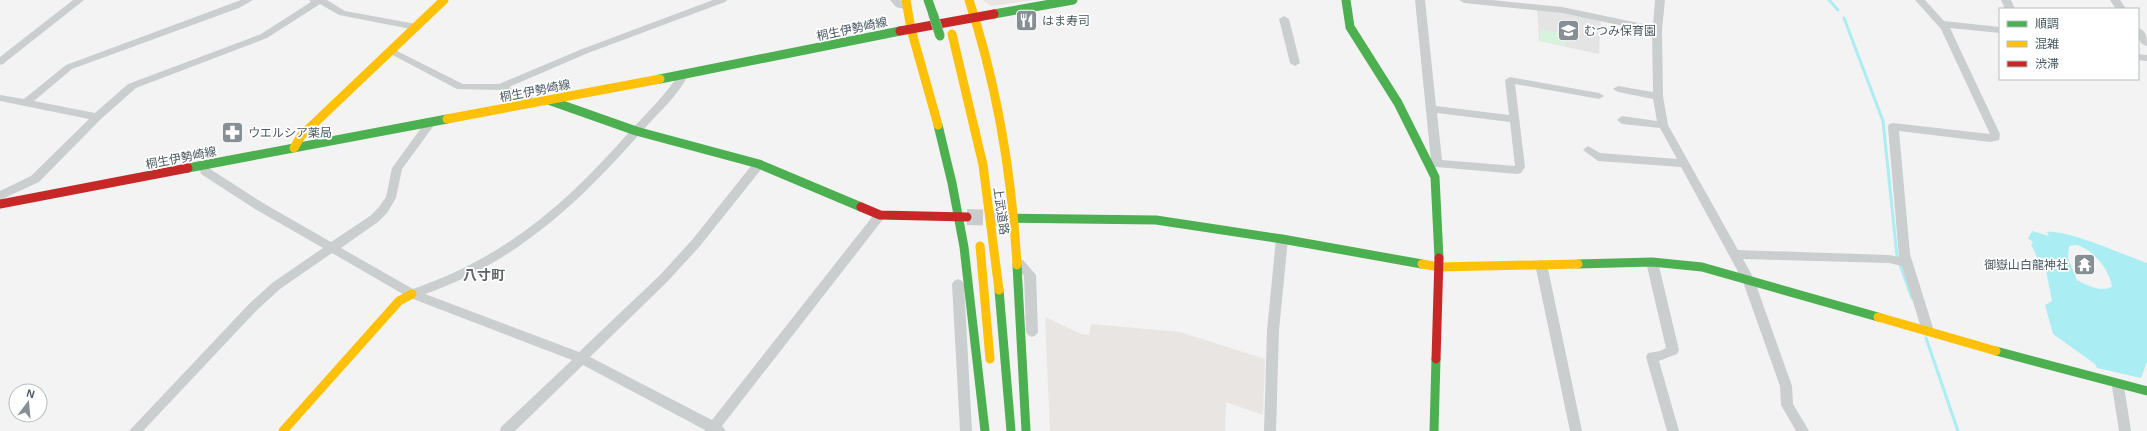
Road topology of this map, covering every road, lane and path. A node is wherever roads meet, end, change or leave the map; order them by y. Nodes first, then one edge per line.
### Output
1 (79, 0) edge
2 (248, 0) edge
3 (317, 0) edge
4 (444, 0) edge
5 (722, 0) edge
6 (895, 0) edge
7 (928, 0) edge
8 (969, 0) edge
9 (1073, 0) edge
10 (1346, 0) edge
11 (1420, 0) edge
12 (1464, 0) edge
13 (1660, 0) edge
14 (1920, 0) edge
15 (2115, 0) edge
16 (907, 3) edge
17 (2121, 8) edge
18 (945, 12) dead end
19 (976, 17) junction
20 (1284, 19) dead end
21 (1943, 24) junction
22 (416, 28) junction
23 (911, 29) junction
24 (1657, 30) junction
25 (1999, 30) edge
26 (2139, 32) edge
27 (941, 40) dead end
28 (2147, 43) edge
29 (390, 51) junction
30 (0, 62) edge
31 (1295, 62) dead end
32 (683, 75) junction
33 (500, 87) junction
34 (1618, 89) dead end
35 (1599, 96) dead end
36 (1658, 96) junction
37 (0, 98) edge
38 (551, 101) junction
39 (26, 102) junction
40 (531, 105) junction
41 (1432, 109) junction
42 (97, 117) junction
43 (1514, 119) junction
44 (1622, 120) dead end
45 (431, 122) junction
46 (1663, 126) junction
47 (636, 132) junction
48 (294, 148) junction
49 (1588, 150) dead end
50 (1685, 163) junction
51 (759, 164) junction
52 (1433, 164) junction
53 (204, 166) junction
54 (1, 203) edge
55 (880, 215) junction
56 (963, 217) junction
57 (1015, 217) junction
58 (1003, 218) tunnel mouth
59 (979, 235) dead end
60 (1282, 239) junction
61 (964, 247) junction
62 (332, 248) junction
63 (1735, 254) junction
64 (1017, 261) junction
65 (1652, 262) junction
66 (1906, 263) junction
67 (1541, 264) junction
68 (1439, 267) junction
69 (1748, 279) junction
70 (412, 294) junction
71 (1928, 331) junction
72 (581, 358) junction
73 (991, 371) dead end
74 (2118, 386) junction
75 (2146, 393) edge
76 (715, 430) edge
77 (135, 431) edge
78 (283, 431) edge
79 (506, 431) edge
80 (966, 431) edge
81 (985, 431) edge
82 (1011, 431) edge
83 (1026, 431) edge
84 (1037, 431) edge
85 (1270, 431) edge
86 (1434, 431) edge
87 (1576, 431) edge
88 (1673, 431) edge
89 (1803, 431) edge
90 (2125, 431) edge

1 - 30 street
2 - 39 street
3 - 22 street
3 - 42 street
4 - 22 main road
5 - 33 street
6 - 16 street
7 - 27 main road, bridge
8 - 19 main road
9 - 19 main road, 桐生伊勢崎線
10 - 52 main road
11 - 41 street
12 - 24 street
13 - 24 street
14 - 21 street
15 - 17 street
16 - 23 main road
18 - 82 main road, 上武道路
19 - 23 main road, 桐生伊勢崎線
19 - 57 main road
20 - 31 street
21 - 25 street
21 - 66 street
22 - 29 main road
23 - 32 main road, 桐生伊勢崎線
23 - 56 main road
24 - 36 street
26 - 28 street
29 - 33 street
29 - 48 main road
32 - 38 main road, 桐生伊勢崎線
32 - 47 street
33 - 40 street
34 - 36 street
35 - 43 street
36 - 46 street
37 - 39 street
38 - 40 main road, 桐生伊勢崎線
38 - 47 main road
39 - 42 street
40 - 45 main road, 桐生伊勢崎線
41 - 43 street
41 - 52 street
42 - 54 street
43 - 52 street
44 - 46 street
45 - 48 main road, 桐生伊勢崎線
45 - 62 street
46 - 50 street
47 - 51 main road
47 - 70 street
48 - 53 main road, 桐生伊勢崎線
49 - 50 street
50 - 63 street
51 - 55 main road
51 - 72 street
52 - 68 main road
53 - 54 main road, 桐生伊勢崎線
53 - 62 street
55 - 56 main road
55 - 76 street
56 - 61 main road
57 - 58 main road
57 - 60 main road
57 - 64 main road
59 - 73 main road
60 - 68 main road
60 - 85 street
61 - 80 street
61 - 81 main road
62 - 70 street
62 - 77 street
63 - 66 street
63 - 69 street
64 - 83 main road
64 - 84 street
65 - 67 main road
65 - 69 main road
65 - 88 street
66 - 71 street
67 - 68 main road
67 - 87 street
68 - 86 main road
69 - 71 main road
69 - 89 street
70 - 72 street
70 - 78 main road
71 - 74 main road
72 - 76 street
72 - 79 street
74 - 75 main road
74 - 90 street

